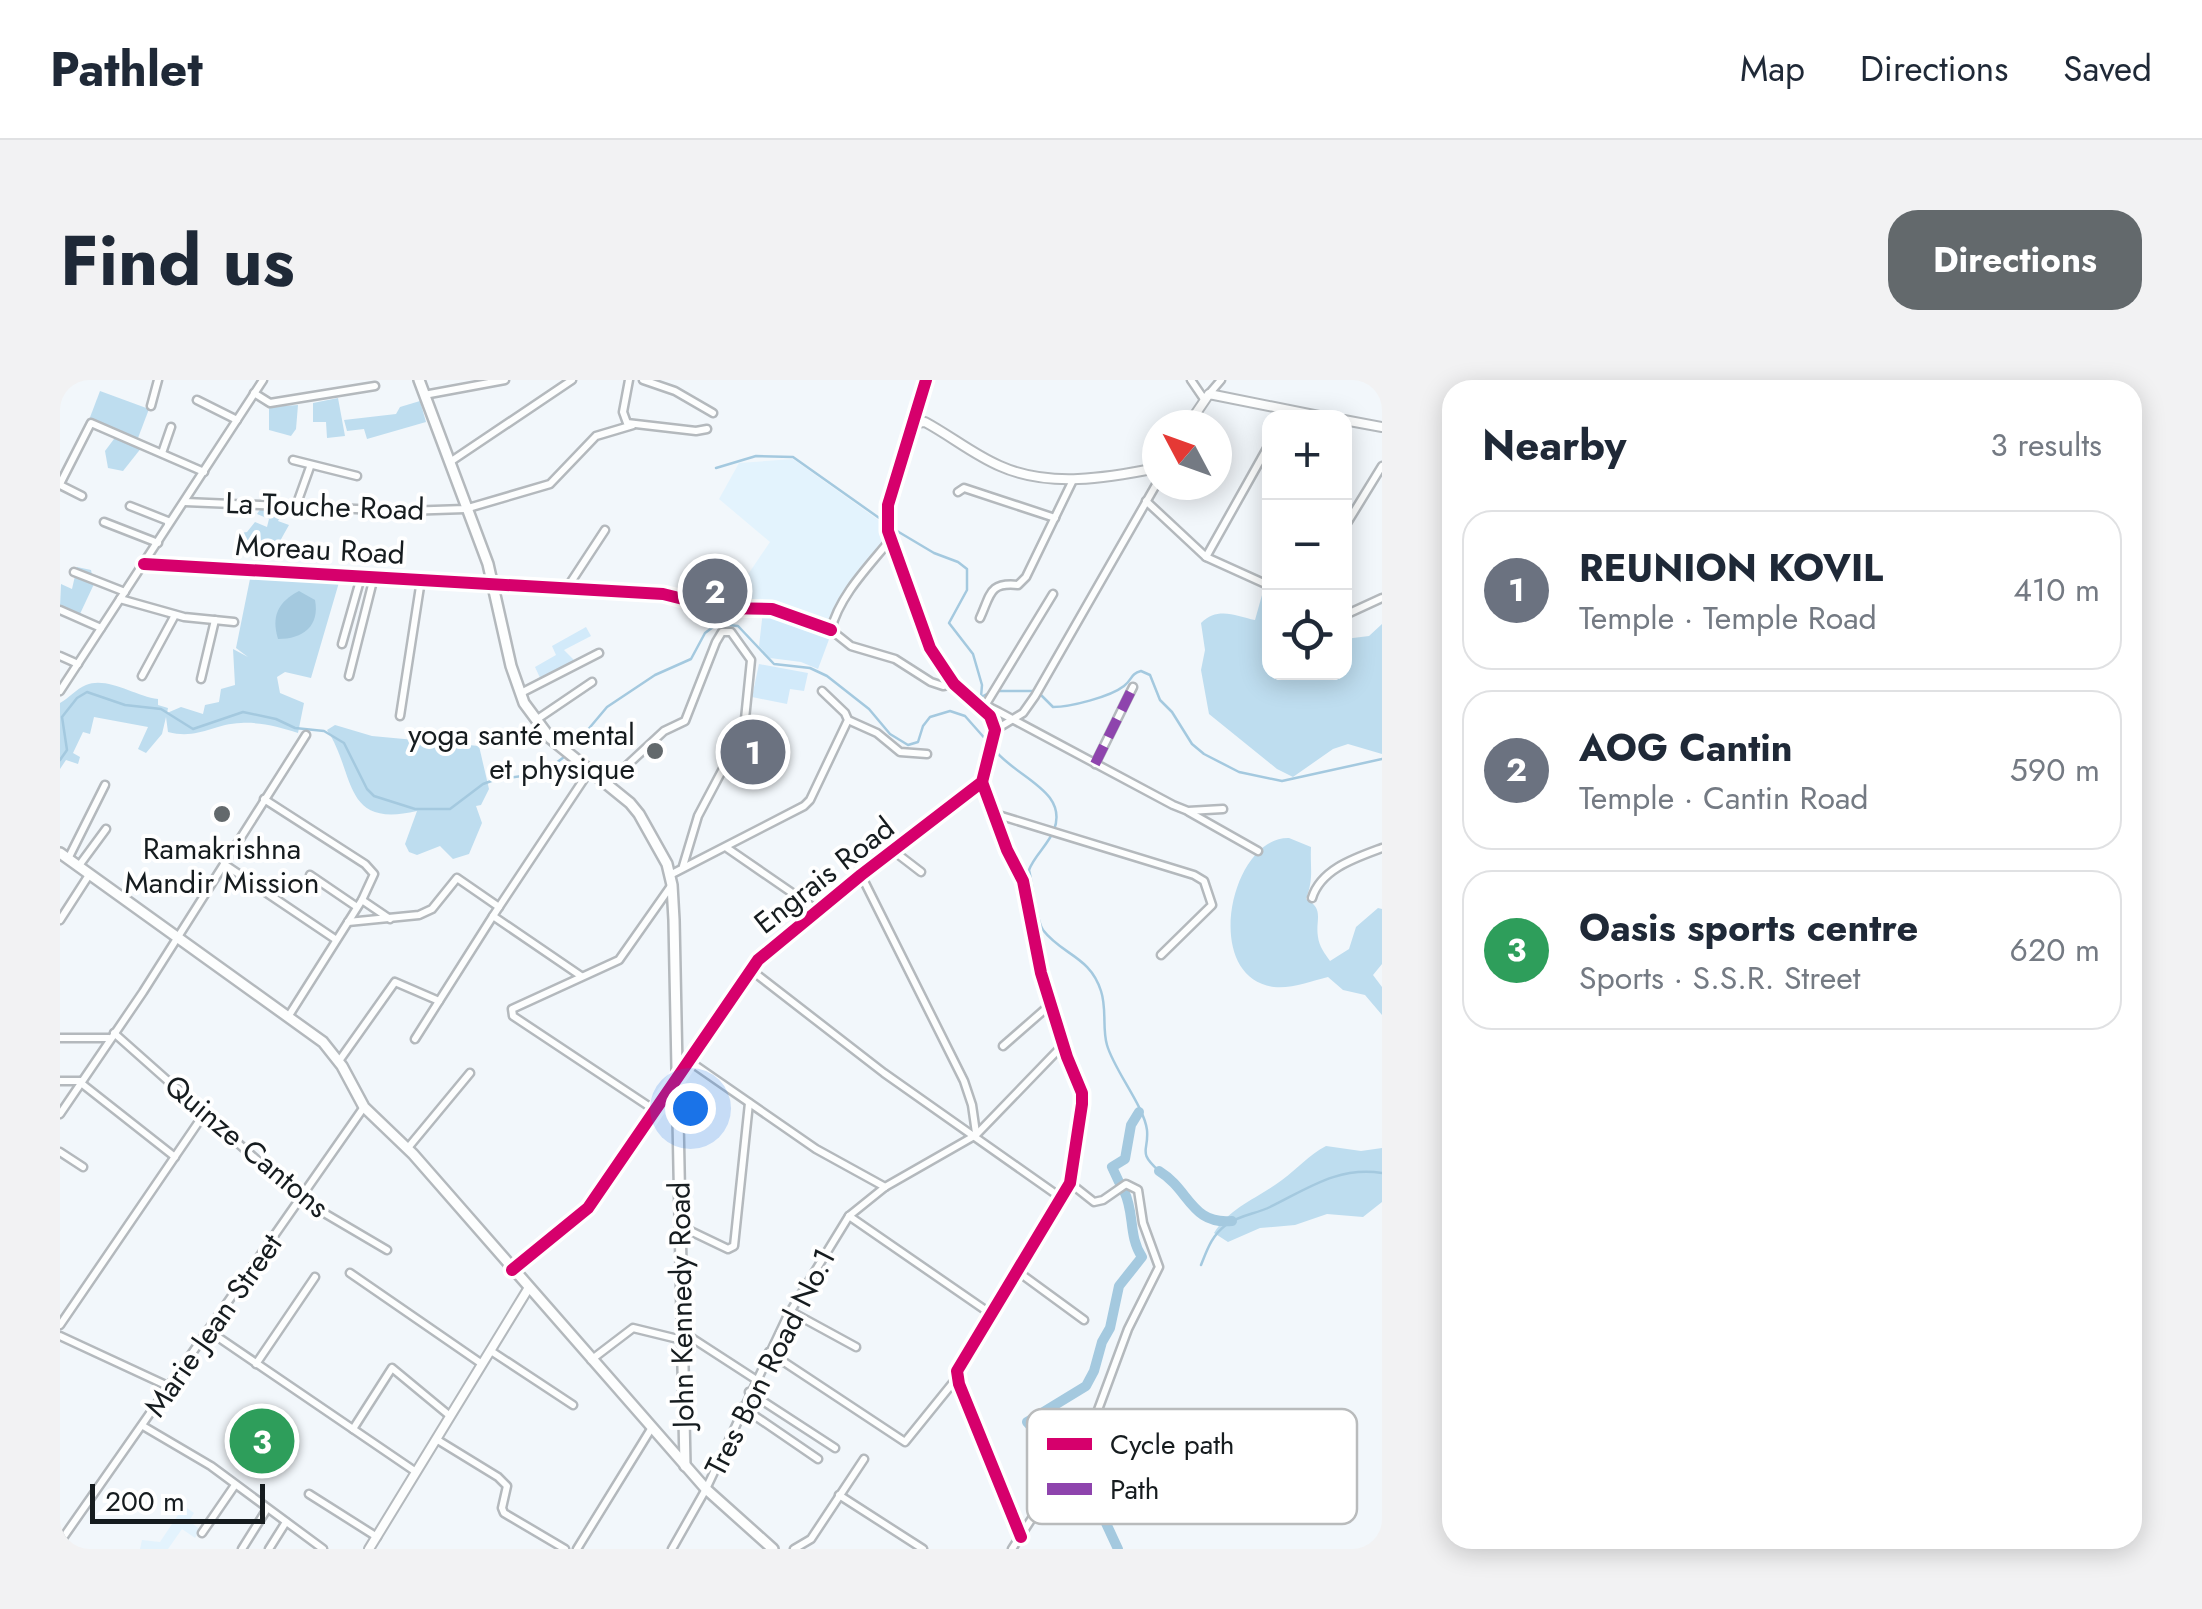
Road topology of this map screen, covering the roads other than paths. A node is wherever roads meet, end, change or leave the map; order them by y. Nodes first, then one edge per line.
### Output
1 (158, 380) edge
2 (263, 380) edge
3 (418, 380) edge
4 (504, 380) edge
5 (572, 380) edge
6 (629, 380) edge
7 (642, 380) edge
8 (926, 380) edge
9 (1221, 380) edge
10 (1194, 383) edge
11 (375, 386) dead end
12 (254, 393) junction
13 (424, 395) junction
14 (1207, 396) junction
15 (197, 400) dead end
16 (151, 406) dead end
17 (1198, 410) edge
18 (1268, 410) edge
19 (713, 413) dead end
20 (919, 419) junction
21 (237, 420) junction
22 (1352, 421) edge
23 (630, 424) junction
24 (172, 427) dead end
25 (1382, 427) edge
26 (707, 429) dead end
27 (162, 454) junction
28 (1262, 457) edge
29 (293, 460) dead end
30 (450, 462) junction
31 (1382, 466) edge
32 (310, 467) junction
33 (1142, 470) edge
34 (204, 472) junction
35 (357, 476) dead end
36 (1073, 480) junction
37 (60, 484) edge
38 (958, 492) dead end
39 (82, 496) dead end
40 (1146, 501) joint
41 (184, 502) junction
42 (130, 506) dead end
43 (296, 506) junction
44 (465, 509) junction
45 (1352, 515) edge
46 (1055, 518) junction
47 (104, 522) dead end
48 (168, 527) junction
49 (605, 530) dead end
50 (891, 539) junction
51 (158, 543) junction
52 (1206, 557) junction
53 (144, 564) junction
54 (74, 572) dead end
55 (361, 577) junction
56 (374, 577) junction
57 (420, 580) junction
58 (1262, 582) edge
59 (493, 584) junction
60 (566, 590) junction
61 (1052, 594) dead end
62 (122, 596) junction
63 (1382, 598) edge
64 (60, 610) edge
65 (1352, 612) edge
66 (175, 615) junction
67 (980, 618) dead end
68 (215, 620) junction
69 (234, 622) dead end
70 (101, 628) junction
71 (831, 630) junction
72 (342, 644) dead end
73 (599, 653) dead end
74 (60, 656) edge
75 (78, 664) junction
76 (142, 676) dead end
77 (349, 676) dead end
78 (201, 680) dead end
79 (592, 682) dead end
80 (954, 684) junction
81 (1133, 686) dead end
82 (60, 691) edge
83 (822, 691) dead end
84 (520, 693) junction
85 (987, 712) junction
86 (400, 716) dead end
87 (848, 720) junction
88 (1014, 720) junction
89 (535, 721) junction
90 (306, 735) dead end
91 (992, 737) junction
92 (926, 754) dead end
93 (1095, 764) junction
94 (590, 770) junction
95 (982, 782) junction
96 (606, 784) junction
97 (105, 785) dead end
98 (264, 799) junction
99 (1223, 809) dead end
100 (1188, 811) junction
101 (993, 814) junction
102 (106, 829) dead end
103 (726, 847) junction
104 (1382, 848) edge
105 (895, 852) junction
106 (1258, 852) dead end
107 (64, 856) edge
108 (224, 864) junction
109 (78, 866) junction
110 (683, 866) junction
111 (921, 872) dead end
112 (861, 874) junction
113 (89, 875) junction
114 (310, 876) dead end
115 (671, 880) junction
116 (1312, 898) dead end
117 (359, 903) junction
118 (500, 907) junction
119 (816, 910) junction
120 (493, 916) junction
121 (390, 919) junction
122 (60, 920) edge
123 (347, 922) junction
124 (176, 939) junction
125 (336, 940) junction
126 (1161, 955) dead end
127 (750, 969) junction
128 (580, 976) junction
129 (439, 1000) junction
130 (1051, 1004) junction
131 (288, 1017) junction
132 (112, 1035) junction
133 (60, 1038) edge
134 (415, 1039) dead end
135 (1063, 1045) junction
136 (1003, 1046) dead end
137 (339, 1061) junction
138 (689, 1062) junction
139 (470, 1073) dead end
140 (60, 1081) edge
141 (677, 1081) junction
142 (82, 1082) junction
143 (749, 1103) junction
144 (364, 1108) junction
145 (656, 1111) junction
146 (60, 1114) edge
147 (204, 1114) junction
148 (976, 1135) junction
149 (407, 1149) junction
150 (60, 1152) edge
151 (175, 1157) junction
152 (83, 1167) dead end
153 (1070, 1183) junction
154 (885, 1187) junction
155 (1060, 1198) junction
156 (302, 1200) junction
157 (849, 1216) junction
158 (679, 1225) junction
159 (387, 1250) dead end
160 (512, 1270) junction
161 (1016, 1272) junction
162 (350, 1273) dead end
163 (315, 1277) dead end
164 (528, 1289) junction
165 (790, 1311) junction
166 (991, 1314) junction
167 (1084, 1320) dead end
168 (60, 1325) edge
169 (208, 1331) junction
170 (682, 1335) junction
171 (60, 1336) edge
172 (856, 1347) dead end
173 (490, 1351) junction
174 (769, 1352) junction
175 (590, 1361) junction
176 (256, 1364) junction
177 (482, 1364) junction
178 (957, 1378) junction
179 (756, 1379) junction
180 (170, 1387) junction
181 (750, 1392) junction
182 (573, 1405) dead end
183 (742, 1407) junction
184 (1098, 1409) edge
185 (450, 1416) junction
186 (142, 1426) junction
187 (353, 1429) junction
188 (651, 1429) junction
189 (436, 1439) junction
190 (835, 1448) dead end
191 (818, 1459) dead end
192 (864, 1459) dead end
193 (684, 1466) junction
194 (416, 1472) junction
195 (234, 1485) junction
196 (706, 1490) junction
197 (310, 1494) dead end
198 (839, 1495) junction
199 (267, 1509) junction
200 (286, 1522) junction
201 (1029, 1524) edge
202 (202, 1533) dead end
203 (376, 1537) junction
204 (1020, 1537) junction
205 (60, 1542) edge
206 (242, 1549) edge
207 (269, 1549) edge
208 (323, 1549) edge
209 (369, 1549) edge
210 (566, 1549) edge
211 (578, 1549) edge
212 (672, 1549) edge
213 (773, 1549) edge
214 (794, 1549) edge
215 (923, 1549) edge
216 (1012, 1549) edge

1 - 16 street
2 - 12 street
3 - 13 main road, John Kennedy Road
4 - 13 street
5 - 30 street
6 - 7 street
6 - 23 street
7 - 19 street
8 - 20 street
9 - 14 street
10 - 14 street
11 - 12 street
12 - 21 street
13 - 30 main road, John Kennedy Road
14 - 17 street
14 - 18 street
15 - 21 street
20 - 36 street
20 - 50 street
21 - 34 street
22 - 25 street
23 - 26 street
23 - 44 street, La Touche Road
24 - 27 street
27 - 34 street
27 - 37 street
28 - 52 street
29 - 32 street
30 - 44 main road, John Kennedy Road
31 - 45 street
32 - 35 street
32 - 43 street
33 - 36 street
34 - 41 street
36 - 46 street
37 - 39 street
38 - 46 street
40 - 52 street
40 - 88 street
41 - 43 street, La Touche Road
41 - 48 street
42 - 48 street
43 - 44 street, La Touche Road
44 - 59 main road, John Kennedy Road
46 - 67 street
47 - 51 street
48 - 51 street
49 - 60 street
50 - 71 street
50 - 80 street
51 - 53 street
52 - 58 street
53 - 55 street, Moreau Road
53 - 62 street
54 - 62 street
55 - 56 street, Moreau Road
55 - 72 street
56 - 57 street, Moreau Road
56 - 77 street
57 - 59 street, Moreau Road
57 - 86 street
59 - 60 street, Moreau Road
59 - 84 main road, John Kennedy Road
60 - 71 street, Moreau Road
61 - 85 street
62 - 66 street
62 - 70 street
63 - 65 street
64 - 70 street
66 - 68 street
66 - 76 street
68 - 69 street
68 - 78 street
70 - 75 street
71 - 80 street, Moreau Road
73 - 84 street
74 - 75 street
75 - 82 street
79 - 89 street
80 - 85 street
81 - 93 street
83 - 87 street
84 - 89 main road, John Kennedy Road
85 - 88 street
85 - 91 street
87 - 92 street
87 - 103 street
88 - 91 street
88 - 93 street
89 - 94 main road, John Kennedy Road
90 - 98 street
91 - 95 street
93 - 100 street
94 - 96 main road, John Kennedy Road
94 - 118 street
95 - 101 street
95 - 105 street, Engrais Road
96 - 110 street
96 - 115 main road, John Kennedy Road
97 - 107 street
98 - 108 street
98 - 117 street
99 - 100 street
100 - 106 street
101 - 126 street
101 - 130 street
102 - 109 street
103 - 110 street
103 - 119 street
104 - 116 street
105 - 111 street
105 - 112 street, Engrais Road
107 - 109 main road
108 - 124 street
108 - 125 street
109 - 113 main road
110 - 115 street
112 - 119 street, Engrais Road
112 - 148 street
113 - 122 street
113 - 124 main road
114 - 117 street
115 - 128 street
115 - 141 main road, John Kennedy Road
117 - 121 street
117 - 123 street
118 - 120 street
118 - 121 street
119 - 127 street, Engrais Road
120 - 128 street
120 - 129 street
121 - 123 street
123 - 125 street
124 - 131 main road
124 - 132 street
125 - 131 street
127 - 138 street, Engrais Road
127 - 148 street
128 - 145 street
129 - 134 street
129 - 137 street
130 - 135 street
130 - 136 street
131 - 137 main road
132 - 133 street
132 - 142 street
132 - 147 street, Quinze Cantons
135 - 148 street, Tres Bon Road No.1
135 - 153 street
137 - 144 main road
138 - 141 street, Engrais Road
138 - 143 street
139 - 149 street
140 - 142 street
141 - 145 street, Engrais Road
141 - 158 main road, John Kennedy Road
142 - 146 street
142 - 151 street
143 - 154 street
143 - 158 street
144 - 149 main road
144 - 156 street, Marie Jean Street
145 - 160 street, Engrais Road
147 - 151 street
147 - 156 street, Quinze Cantons
148 - 154 street, Tres Bon Road No.1
148 - 155 street
149 - 160 main road
150 - 152 street
151 - 168 street
153 - 155 street
153 - 184 street
154 - 157 street, Tres Bon Road No.1
155 - 161 street
156 - 159 street, Quinze Cantons
156 - 169 street, Marie Jean Street
157 - 165 street, Tres Bon Road No.1
157 - 166 street
158 - 170 main road, John Kennedy Road
160 - 164 main road
161 - 166 street
161 - 167 street
162 - 177 street
163 - 176 street
164 - 173 street
164 - 175 main road
165 - 172 street
165 - 174 street, Tres Bon Road No.1
166 - 178 street
169 - 176 street
169 - 180 street, Marie Jean Street
170 - 175 street
170 - 179 street
170 - 193 main road, John Kennedy Road
171 - 180 street
173 - 177 street
173 - 182 street
174 - 178 street
174 - 179 street, Tres Bon Road No.1
175 - 188 main road
176 - 187 street
177 - 185 street
178 - 204 street
179 - 181 street, Tres Bon Road No.1
180 - 186 street, Marie Jean Street
181 - 183 street, Tres Bon Road No.1
181 - 190 street
183 - 191 street
183 - 196 street, Tres Bon Road No.1
185 - 187 street
185 - 189 street
186 - 195 street
186 - 205 street, Marie Jean Street
187 - 194 street
188 - 193 main road
188 - 211 street
189 - 194 street
189 - 210 street
192 - 198 street
193 - 196 main road
194 - 203 street
195 - 199 street
195 - 202 street
196 - 212 street, Tres Bon Road No.1
196 - 213 main road
197 - 203 street
198 - 214 street
198 - 215 street
199 - 200 street
199 - 206 street
200 - 207 street
200 - 208 street
201 - 204 street
203 - 209 street
204 - 216 street

